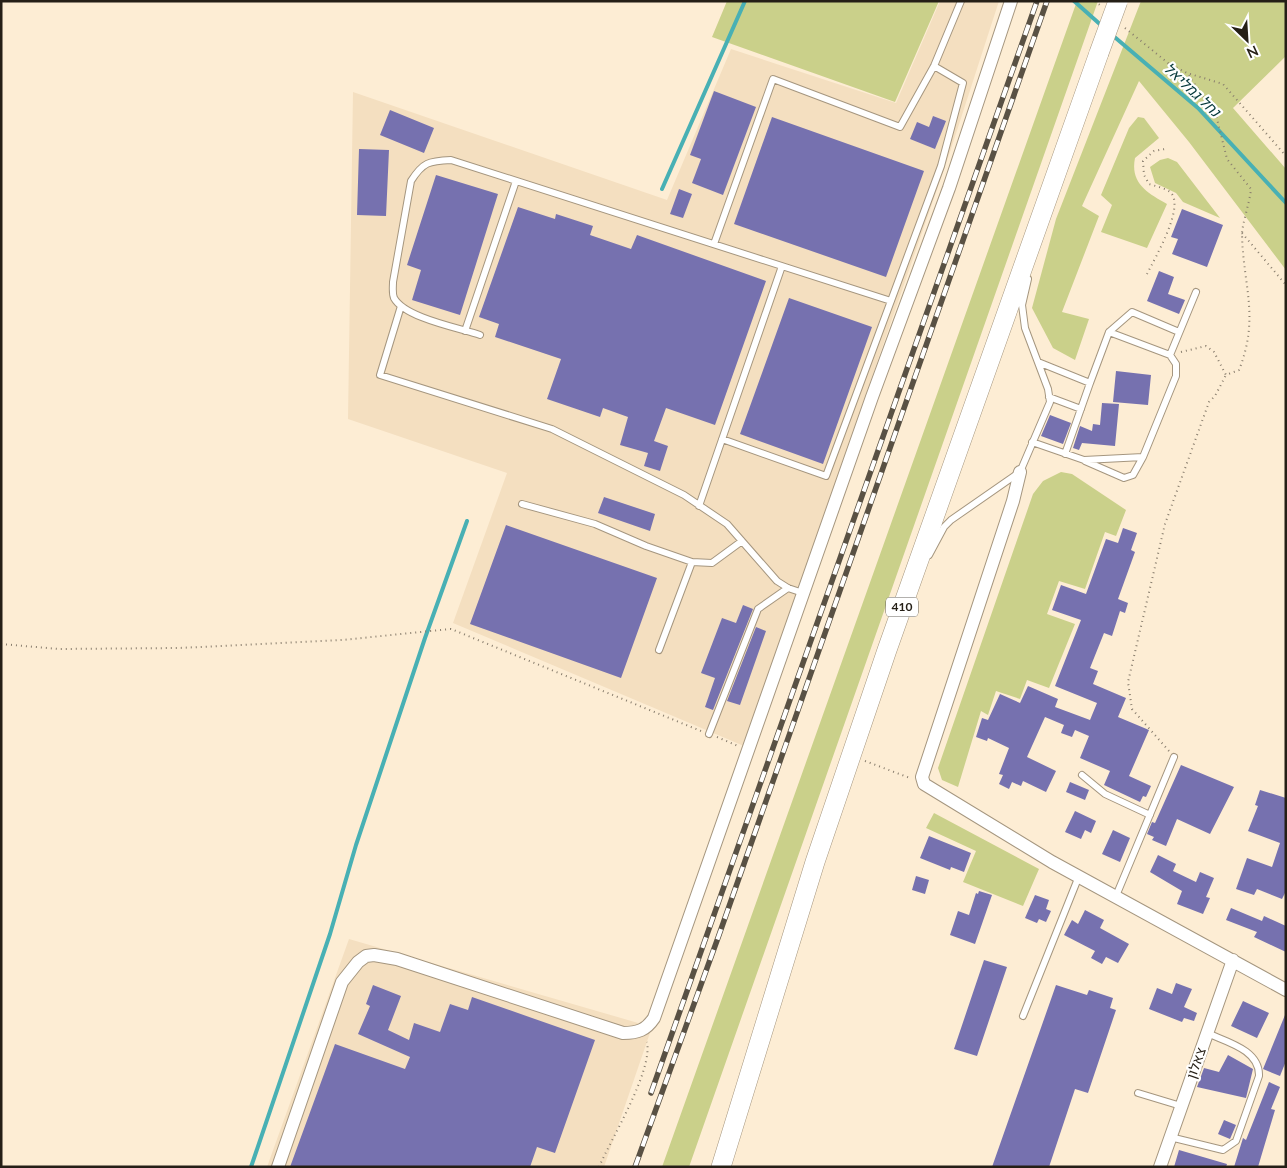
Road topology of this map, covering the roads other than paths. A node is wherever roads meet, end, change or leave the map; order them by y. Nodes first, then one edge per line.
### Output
1 (961, 1) edge
2 (1118, 1) edge
3 (1010, 4) edge
4 (934, 66) junction
5 (516, 181) junction
6 (1041, 216) junction
7 (714, 244) junction
8 (782, 266) junction
9 (1196, 292) dead end
10 (891, 301) junction
11 (401, 306) junction
12 (465, 330) junction
13 (1109, 332) junction
14 (1179, 332) junction
15 (480, 335) dead end
16 (1170, 355) junction
17 (1038, 362) junction
18 (1090, 383) junction
19 (1049, 396) junction
20 (1081, 409) junction
21 (722, 439) junction
22 (1032, 442) junction
23 (1065, 454) junction
24 (1143, 457) junction
25 (1084, 460) junction
26 (1020, 472) junction
27 (522, 504) dead end
28 (699, 506) junction
29 (742, 541) junction
30 (692, 562) junction
31 (788, 588) junction
32 (804, 593) junction
33 (903, 605) junction
34 (659, 650) dead end
35 (709, 734) road end
36 (1174, 757) road end
37 (1082, 775) dead end
38 (1150, 815) junction
39 (1079, 876) junction
40 (1116, 896) junction
41 (1233, 960) junction
42 (1284, 985) edge
43 (1023, 1016) dead end
44 (1207, 1033) junction
45 (1138, 1093) dead end
46 (1181, 1106) junction
47 (1170, 1138) junction
48 (278, 1167) edge
49 (721, 1167) edge
50 (1160, 1167) edge

1 - 4 lane
2 - 6 main road, 410, bridge
3 - 32 street
4 - 7 lane
4 - 10 lane
5 - 7 lane
5 - 11 lane
5 - 12 lane
6 - 17 lane
6 - 33 main road, 410
7 - 8 lane
8 - 10 lane
8 - 21 lane
9 - 14 lane
10 - 21 lane
11 - 12 lane
11 - 28 lane
12 - 15 lane
13 - 14 lane
13 - 16 lane
13 - 18 lane
14 - 16 lane
16 - 24 lane
17 - 18 lane
17 - 19 lane
18 - 20 lane
19 - 20 lane
19 - 22 lane
20 - 23 lane
21 - 28 lane
22 - 23 lane
22 - 26 lane
23 - 25 lane
24 - 25 lane
24 - 25 lane
26 - 33 lane
26 - 39 street
27 - 30 lane
28 - 29 lane
29 - 30 lane
29 - 31 lane
30 - 34 lane
31 - 32 lane
31 - 35 lane
32 - 48 street
33 - 49 main road, 410
36 - 38 lane
37 - 38 lane
38 - 40 lane
39 - 40 street
39 - 43 lane
40 - 41 street
41 - 42 street
41 - 44 street, צאלון
44 - 46 street, צאלון
44 - 47 lane
45 - 46 lane
46 - 47 street, צאלון
47 - 50 street, צאלון

